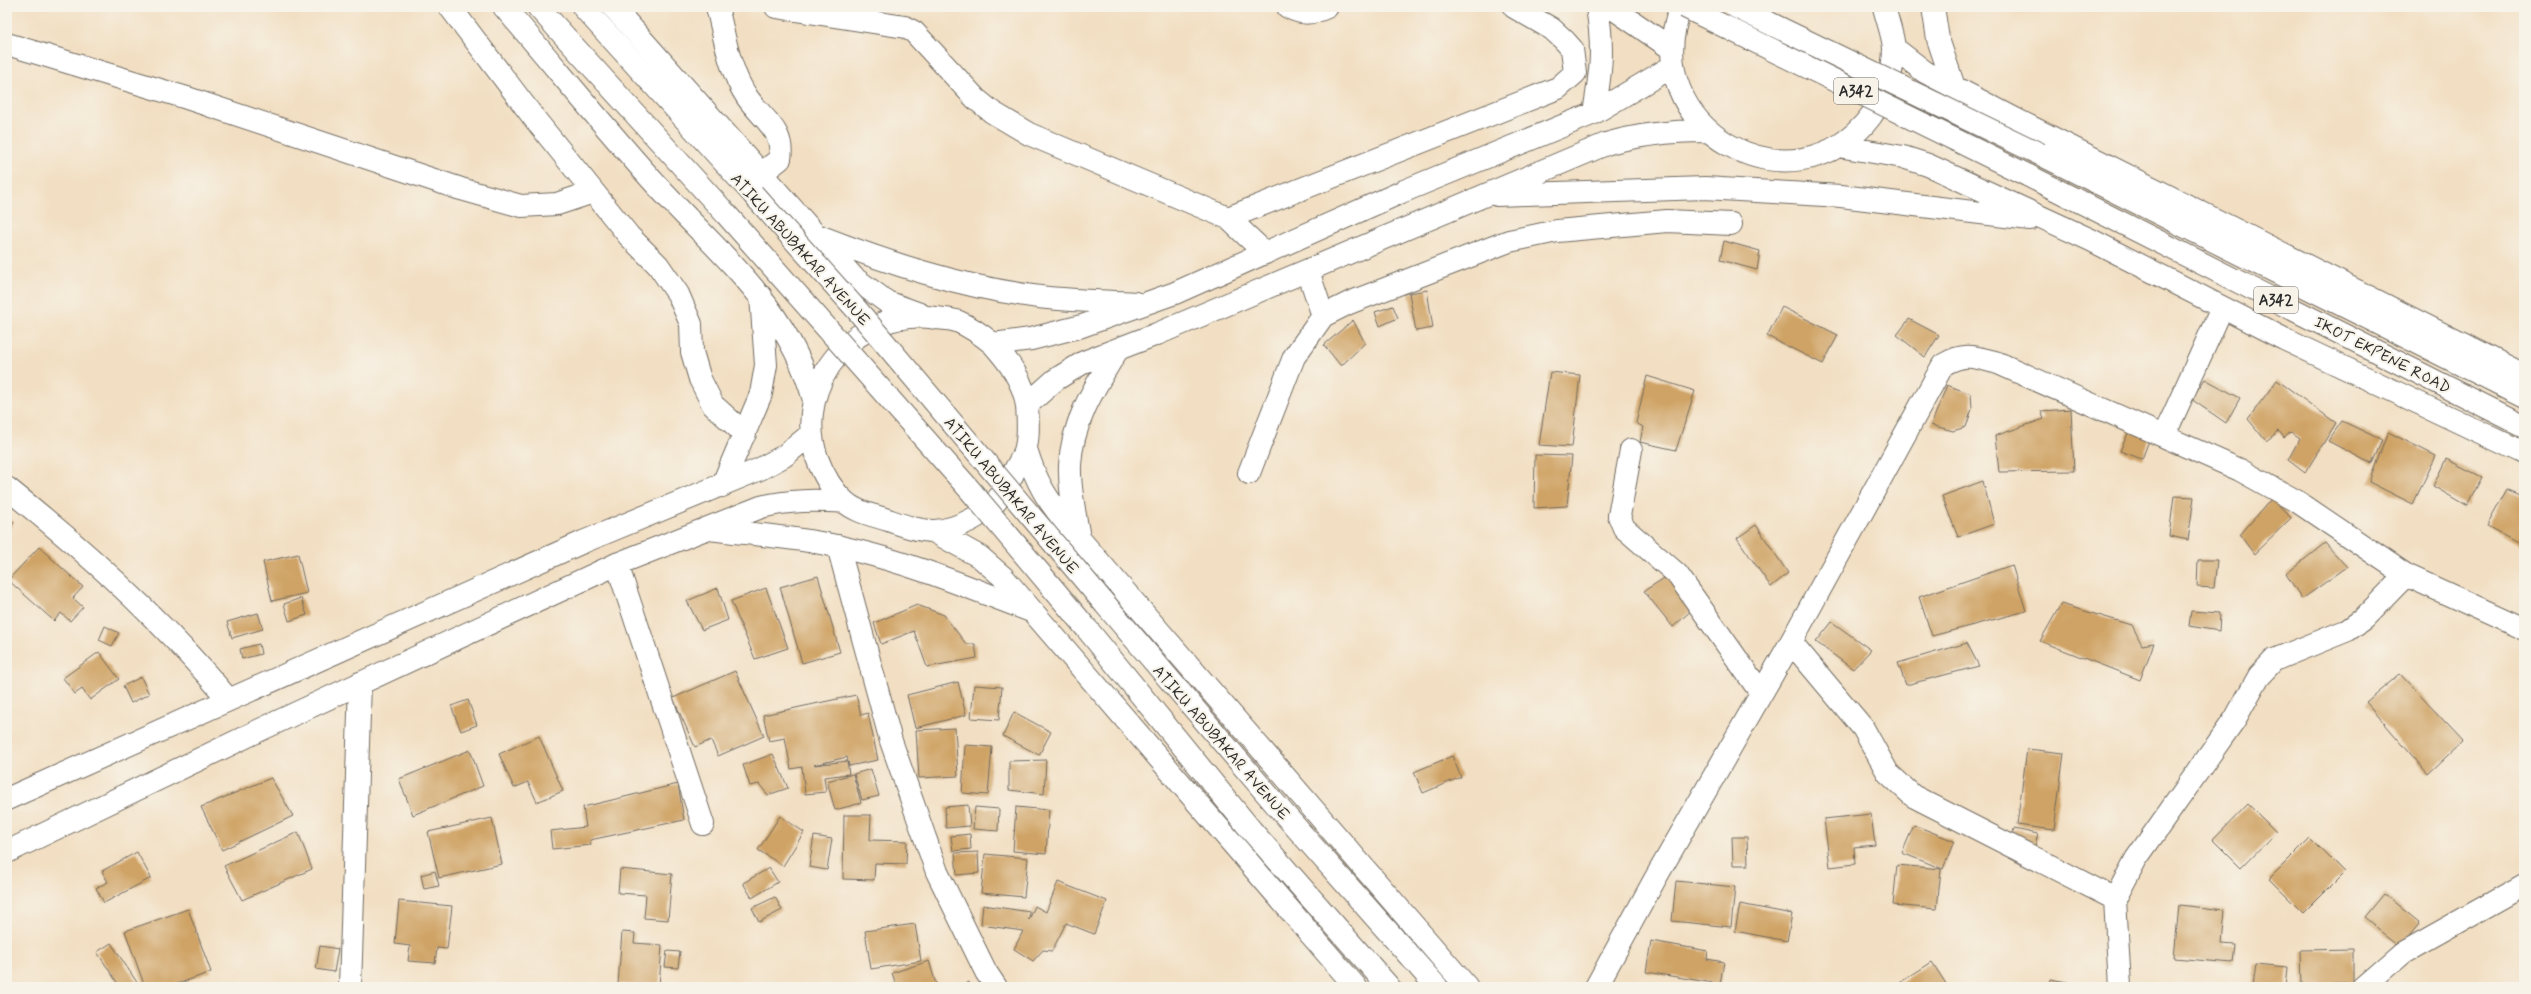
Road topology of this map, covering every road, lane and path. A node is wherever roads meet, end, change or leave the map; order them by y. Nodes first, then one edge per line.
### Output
1 (450, 7) edge
2 (504, 7) edge
3 (538, 7) edge
4 (583, 7) edge
5 (613, 7) edge
6 (717, 7) edge
7 (776, 7) edge
8 (1288, 7) edge
9 (1327, 7) edge
10 (1514, 7) edge
11 (1597, 7) edge
12 (1611, 7) edge
13 (1681, 7) edge
14 (1685, 7) edge
15 (1736, 7) edge
16 (1884, 7) edge
17 (1934, 7) edge
18 (7, 44) edge
19 (1894, 48) junction
20 (1672, 58) junction
21 (1954, 87) junction
22 (1594, 113) junction
23 (1706, 131) junction
24 (1838, 146) junction
25 (762, 173) junction
26 (593, 192) junction
27 (1481, 196) junction
28 (1228, 218) junction
29 (2049, 221) junction
30 (1731, 224) dead end
31 (817, 235) junction
32 (1265, 253) junction
33 (1308, 271) junction
34 (760, 296) junction
35 (1145, 303) junction
36 (2222, 308) junction
37 (928, 316) junction
38 (1323, 316) junction
39 (993, 344) junction
40 (1118, 349) junction
41 (2524, 375) edge
42 (2524, 396) edge
43 (814, 400) junction
44 (1027, 405) junction
45 (2524, 426) edge
46 (745, 434) junction
47 (811, 434) junction
48 (2164, 436) junction
49 (1026, 449) junction
50 (1631, 450) dead end
51 (2524, 454) edge
52 (1249, 474) dead end
53 (722, 486) junction
54 (7, 488) edge
55 (845, 502) junction
56 (708, 529) junction
57 (933, 531) junction
58 (1079, 538) junction
59 (838, 546) junction
60 (617, 564) junction
61 (2406, 575) junction
62 (1034, 612) junction
63 (2524, 629) edge
64 (1791, 642) junction
65 (360, 683) junction
66 (1761, 694) junction
67 (228, 699) junction
68 (7, 799) edge
69 (703, 824) dead end
70 (7, 852) edge
71 (2524, 885) edge
72 (2115, 899) junction
73 (350, 987) edge
74 (996, 987) edge
75 (1356, 987) edge
76 (1389, 987) edge
77 (1438, 987) edge
78 (1466, 987) edge
79 (1596, 987) edge
80 (2120, 987) edge
81 (2364, 987) edge

1 - 26 main road
2 - 34 main road
3 - 76 main road, ATIKU ABUBAKAR AVENUE, bridge
4 - 77 main road, ATIKU ABUBAKAR AVENUE, bridge
5 - 25 main road
6 - 25 main road
7 - 28 main road
8 - 9 main road
10 - 28 main road
11 - 22 main road
12 - 20 main road
13 - 20 main road
14 - 45 main road, IKOT EKPENE ROAD / A342, bridge
15 - 42 main road, IKOT EKPENE ROAD / A342, bridge
16 - 19 main road
17 - 21 main road
18 - 26 main road
19 - 21 main road
19 - 24 main road
20 - 22 main road
20 - 23 main road
21 - 41 main road
22 - 32 main road
23 - 24 main road
23 - 27 main road
24 - 29 main road
25 - 31 main road
26 - 46 main road
27 - 29 main road
27 - 33 main road
28 - 32 main road
29 - 36 main road
30 - 38 main road
31 - 35 main road
31 - 37 main road
32 - 35 main road
33 - 38 main road
33 - 40 main road
34 - 43 main road
34 - 46 main road
35 - 39 main road
36 - 48 main road
36 - 51 main road
37 - 39 main road
37 - 43 main road
38 - 52 main road
39 - 44 main road
40 - 44 main road
40 - 58 main road
43 - 47 main road
44 - 49 main road
46 - 53 main road
47 - 53 main road
47 - 55 main road
48 - 61 main road
48 - 64 main road
49 - 57 main road
49 - 58 main road
50 - 66 main road
53 - 67 main road
54 - 67 main road
55 - 56 main road
55 - 57 main road
56 - 59 main road
56 - 60 main road
57 - 62 main road
58 - 78 main road
59 - 62 main road
59 - 74 main road
60 - 65 main road
60 - 69 main road
61 - 63 main road
61 - 72 main road
62 - 75 main road
64 - 66 main road
64 - 72 main road
65 - 70 main road
65 - 73 main road
66 - 79 main road
67 - 68 main road
71 - 81 main road
72 - 80 main road

